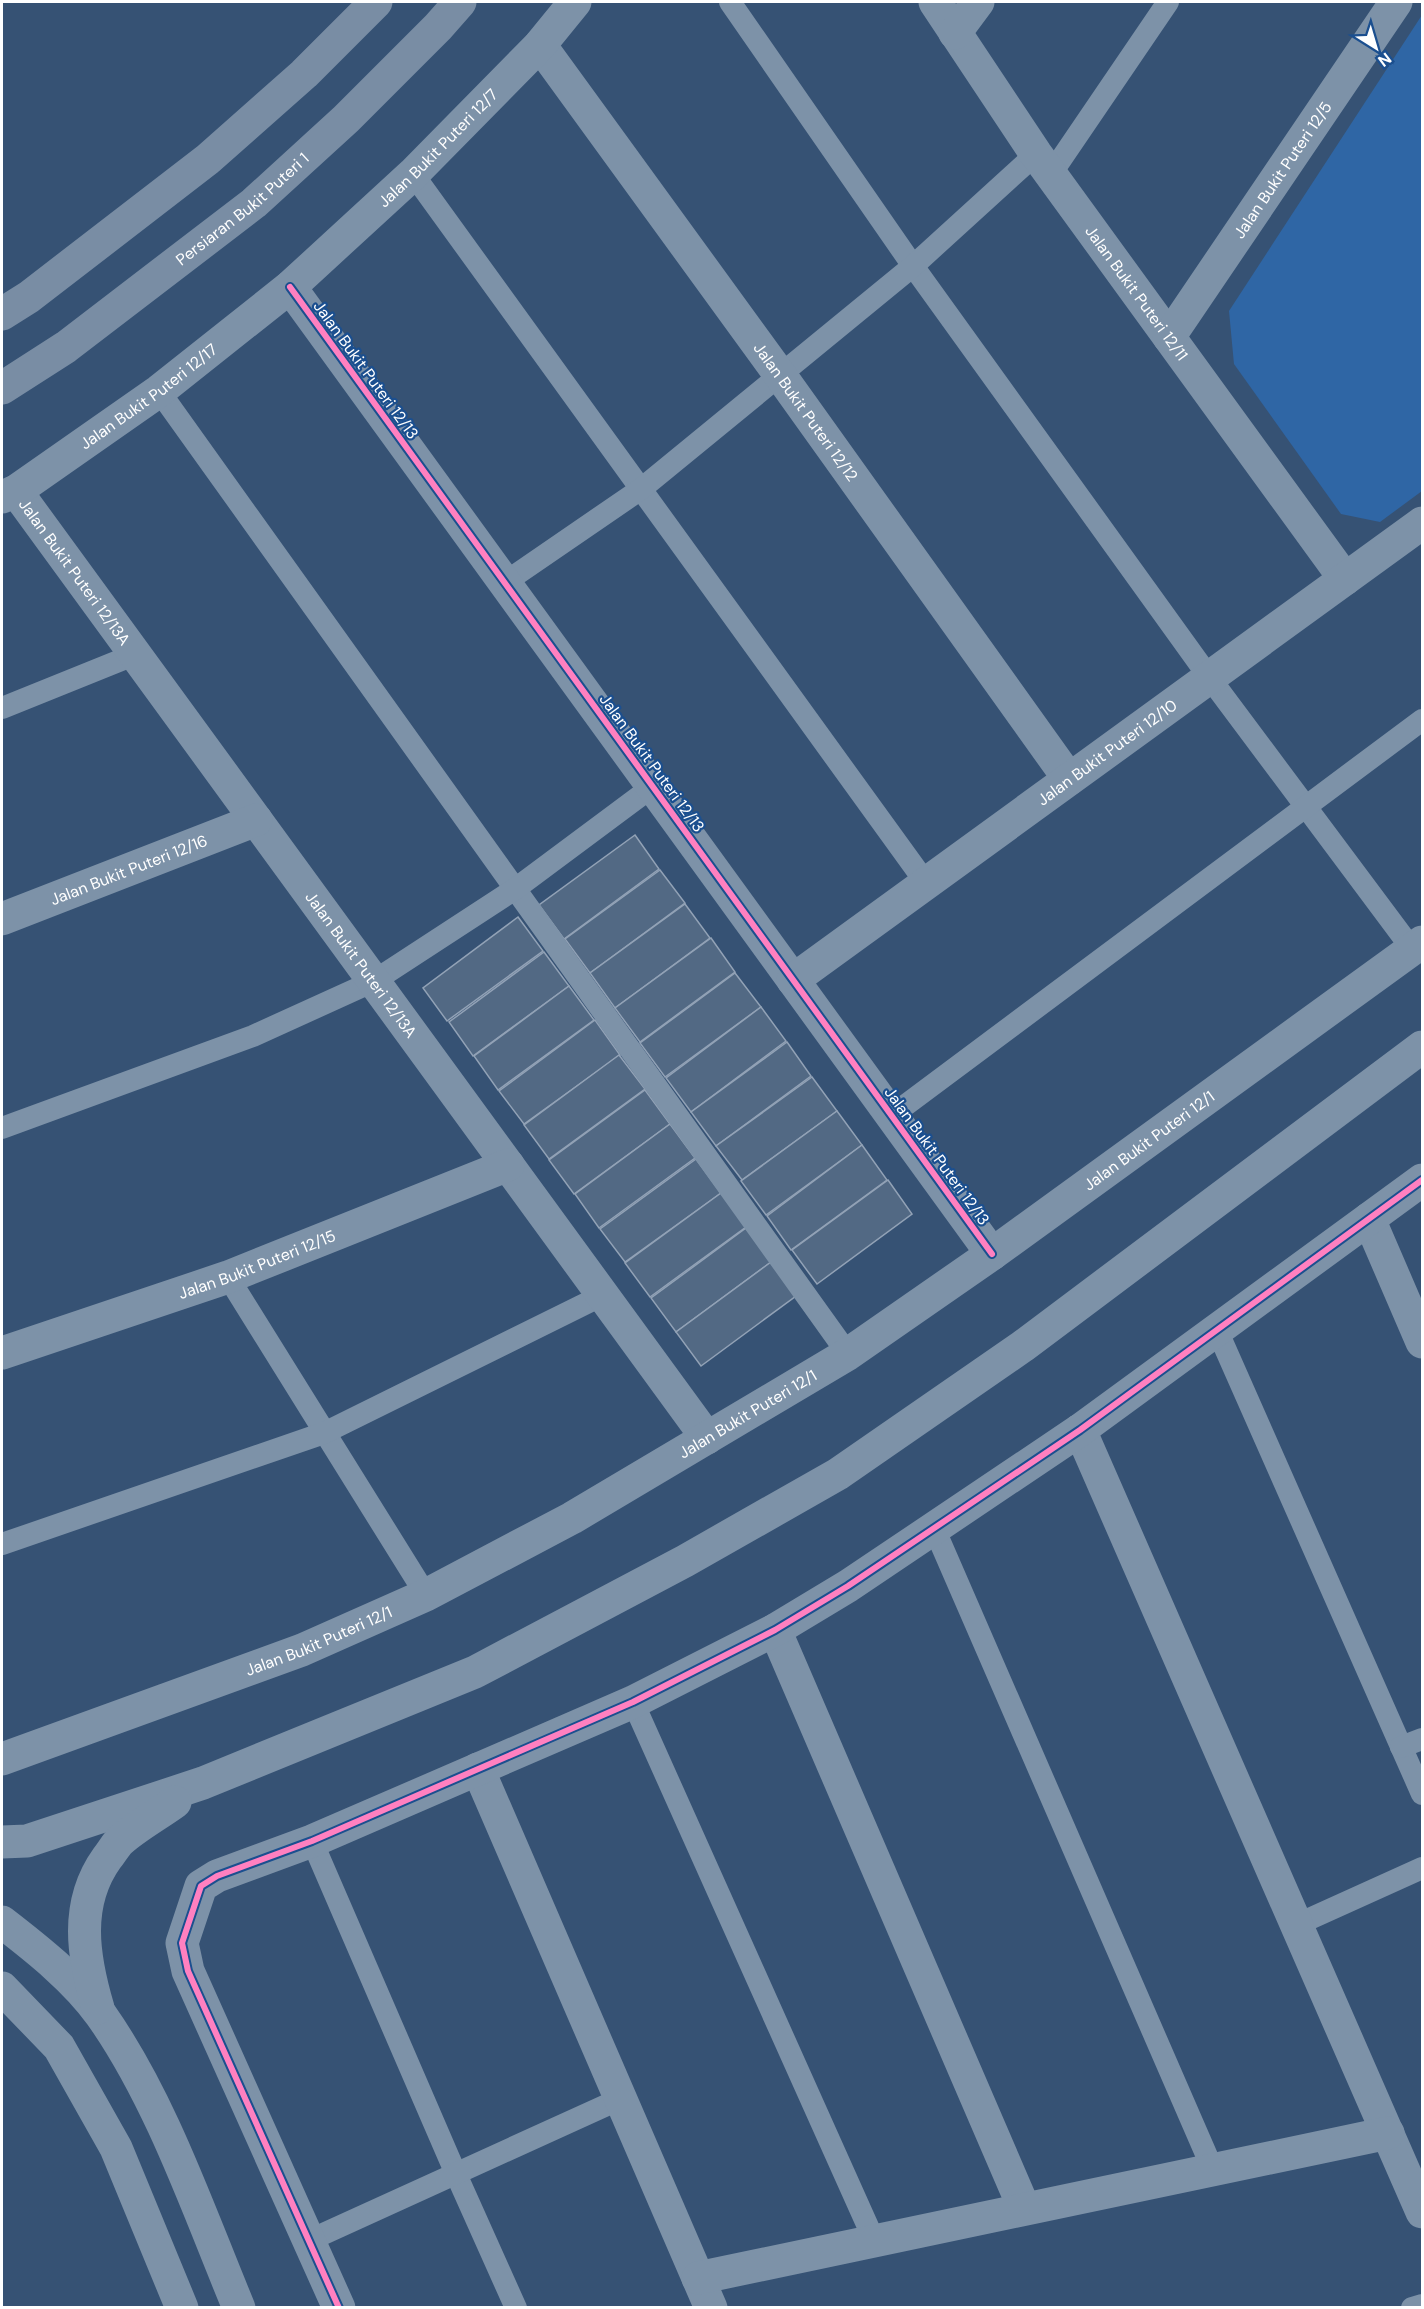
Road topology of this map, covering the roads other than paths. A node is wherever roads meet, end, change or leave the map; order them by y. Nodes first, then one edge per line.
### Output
1 (376, 2) edge
2 (460, 2) edge
3 (575, 2) edge
4 (730, 2) edge
5 (935, 2) edge
6 (978, 2) edge
7 (1167, 2) edge
8 (1396, 2) edge
9 (955, 33) junction
10 (540, 45) junction
11 (1044, 164) junction
12 (413, 174) junction
13 (913, 266) junction
14 (290, 287) junction
15 (2, 314) edge
16 (1169, 337) junction
17 (780, 375) junction
18 (2, 388) edge
19 (159, 391) junction
20 (641, 489) junction
21 (9, 494) edge
22 (1422, 523) edge
23 (1345, 579) junction
24 (504, 583) junction
25 (136, 654) junction
26 (1209, 677) junction
27 (2, 708) edge
28 (1422, 720) edge
29 (1069, 779) junction
30 (652, 787) junction
31 (1306, 806) junction
32 (256, 820) junction
33 (926, 883) junction
34 (515, 889) junction
35 (2, 919) edge
36 (1417, 946) edge
37 (793, 980) junction
38 (374, 981) junction
39 (1422, 1047) edge
40 (891, 1116) junction
41 (2, 1128) edge
42 (508, 1165) junction
43 (1422, 1180) edge
44 (1369, 1219) junction
45 (992, 1254) junction
46 (228, 1277) junction
47 (603, 1295) junction
48 (1217, 1330) junction
49 (1422, 1342) edge
50 (2, 1353) edge
51 (848, 1354) junction
52 (1080, 1430) junction
53 (324, 1433) junction
54 (707, 1438) junction
55 (934, 1528) junction
56 (2, 1544) edge
57 (426, 1595) junction
58 (776, 1630) junction
59 (633, 1702) junction
60 (1422, 1739) edge
61 (1401, 1747) junction
62 (2, 1759) edge
63 (478, 1769) junction
64 (203, 1783) junction
65 (1422, 1794) edge
66 (312, 1841) junction
67 (2, 1842) edge
68 (1422, 1868) edge
69 (2, 1922) edge
70 (1296, 1925) junction
71 (2, 1988) edge
72 (100, 2014) junction
73 (620, 2099) junction
74 (1388, 2133) junction
75 (1213, 2170) junction
76 (456, 2174) junction
77 (1024, 2208) junction
78 (1422, 2212) edge
79 (310, 2240) junction
80 (874, 2240) junction
81 (698, 2278) junction
82 (1422, 2305) edge
83 (182, 2307) edge
84 (239, 2307) edge
85 (339, 2307) edge
86 (516, 2307) edge
87 (711, 2307) edge
88 (1412, 2307) edge

1 - 15 street
2 - 18 street, Persiaran Bukit Puteri 1
3 - 10 street, Jalan Bukit Puteri 12/7
4 - 13 lane
5 - 9 street, Jalan Bukit Puteri 12/11
6 - 9 street
7 - 11 lane
8 - 16 street, Jalan Bukit Puteri 12/5
9 - 11 street, Jalan Bukit Puteri 12/11
10 - 12 street, Jalan Bukit Puteri 12/7
10 - 17 street, Jalan Bukit Puteri 12/12
11 - 13 lane
11 - 16 street, Jalan Bukit Puteri 12/11
12 - 14 street, Jalan Bukit Puteri 12/7
12 - 20 lane
13 - 17 lane
13 - 26 lane
14 - 19 street, Jalan Bukit Puteri 12/17
14 - 24 street, Jalan Bukit Puteri 12/13
16 - 23 street, Jalan Bukit Puteri 12/11
17 - 20 lane
17 - 29 street, Jalan Bukit Puteri 12/12
19 - 21 street, Jalan Bukit Puteri 12/17
19 - 34 lane
20 - 24 lane
20 - 33 lane
21 - 25 street, Jalan Bukit Puteri 12/13A
22 - 23 street, Jalan Bukit Puteri 12/10
23 - 26 street, Jalan Bukit Puteri 12/10
24 - 30 street, Jalan Bukit Puteri 12/13
25 - 27 lane
25 - 32 street, Jalan Bukit Puteri 12/13A
26 - 29 street, Jalan Bukit Puteri 12/10
26 - 31 lane
28 - 31 lane
29 - 33 street, Jalan Bukit Puteri 12/10
30 - 34 lane
30 - 37 street, Jalan Bukit Puteri 12/13
31 - 36 lane
31 - 40 lane
32 - 35 street, Jalan Bukit Puteri 12/16
32 - 38 street, Jalan Bukit Puteri 12/13A
33 - 37 street, Jalan Bukit Puteri 12/10
34 - 38 lane
34 - 51 lane
36 - 45 street, Jalan Bukit Puteri 12/1
37 - 40 street, Jalan Bukit Puteri 12/13
38 - 41 lane
38 - 42 street, Jalan Bukit Puteri 12/13A
39 - 64 street
40 - 45 street, Jalan Bukit Puteri 12/13
42 - 46 street, Jalan Bukit Puteri 12/15
42 - 47 street, Jalan Bukit Puteri 12/13A
43 - 44 street
44 - 48 street
44 - 49 street
45 - 51 street, Jalan Bukit Puteri 12/1
46 - 50 street, Jalan Bukit Puteri 12/15
46 - 53 lane
47 - 53 lane
47 - 54 street, Jalan Bukit Puteri 12/13A
48 - 52 street
48 - 61 lane
51 - 54 street, Jalan Bukit Puteri 12/1
52 - 55 street
52 - 70 street
53 - 56 lane
53 - 57 lane
54 - 57 street, Jalan Bukit Puteri 12/1
55 - 58 street
55 - 75 lane
57 - 62 street, Jalan Bukit Puteri 12/1
58 - 59 street
58 - 77 street
59 - 63 street
59 - 80 lane
60 - 61 lane
61 - 65 lane
63 - 66 street
63 - 73 street
64 - 67 street
64 - 72 street
66 - 76 lane
66 - 79 street
68 - 70 lane
69 - 72 street
70 - 74 street
71 - 83 street
72 - 84 street
73 - 76 lane
73 - 81 street
74 - 75 street
74 - 78 street
75 - 77 street
76 - 79 lane
76 - 86 lane
77 - 80 street
79 - 85 street
80 - 81 street
81 - 87 street
82 - 88 lane

